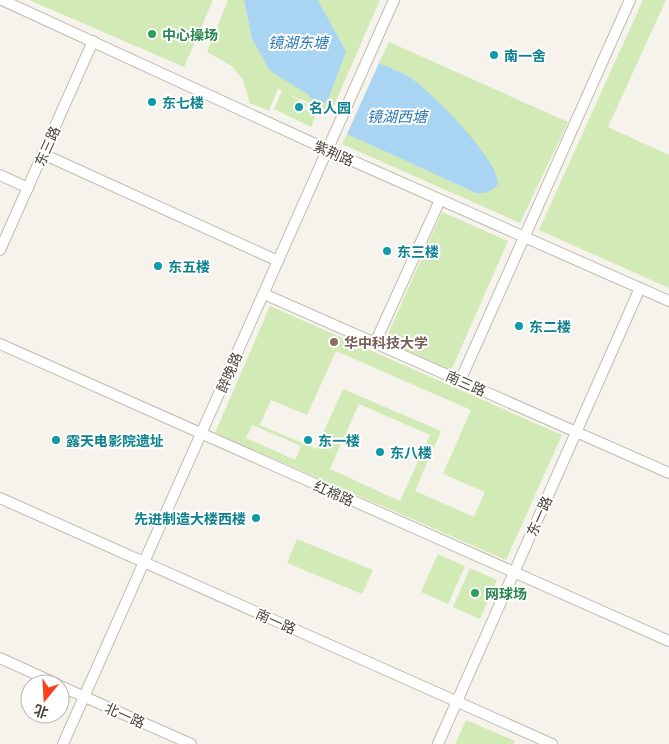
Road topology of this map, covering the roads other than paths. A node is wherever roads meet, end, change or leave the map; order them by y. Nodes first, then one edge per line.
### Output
1 (2, 0) edge
2 (394, 0) edge
3 (630, 0) edge
4 (93, 41) junction
5 (328, 150) junction
6 (43, 154) junction
7 (0, 175) edge
8 (28, 188) junction
9 (440, 200) junction
10 (523, 236) junction
11 (0, 250) edge
12 (278, 261) junction
13 (640, 288) junction
14 (264, 294) junction
15 (669, 301) edge
16 (375, 343) junction
17 (0, 344) edge
18 (460, 381) junction
19 (576, 432) junction
20 (201, 434) junction
21 (669, 473) edge
22 (0, 498) edge
23 (144, 562) junction
24 (513, 572) junction
25 (669, 642) edge
26 (0, 658) edge
27 (34, 674) edge
28 (70, 691) edge
29 (84, 697) junction
30 (456, 701) junction
31 (64, 744) edge
32 (191, 744) edge
33 (438, 744) edge
34 (552, 744) edge

1 - 4 street, 紫荆路
2 - 5 street, 醉晚路
3 - 10 street
4 - 5 street, 紫荆路
4 - 6 street, 东三路
5 - 9 street, 紫荆路
5 - 12 street, 醉晚路
6 - 8 street, 东三路
6 - 12 street
7 - 8 street
8 - 11 street, 东三路
9 - 10 street, 紫荆路
9 - 16 street
10 - 13 street, 紫荆路
10 - 18 street
12 - 14 street, 醉晚路
13 - 15 street, 紫荆路
13 - 19 street, 东一路
14 - 16 street, 南三路
14 - 20 street, 醉晚路
16 - 18 street, 南三路
17 - 20 street, 红棉路
18 - 19 street, 南三路
19 - 21 street, 南三路
19 - 24 street, 东一路
20 - 23 street, 醉晚路
20 - 24 street, 红棉路
22 - 23 street, 南一路
23 - 29 street, 醉晚路
23 - 30 street, 南一路
24 - 25 street, 红棉路
24 - 30 street, 东一路
26 - 27 street, 北一路
28 - 29 street, 北一路
29 - 31 street, 醉晚路
29 - 32 street, 北一路
30 - 33 street, 东一路
30 - 34 street, 南一路

